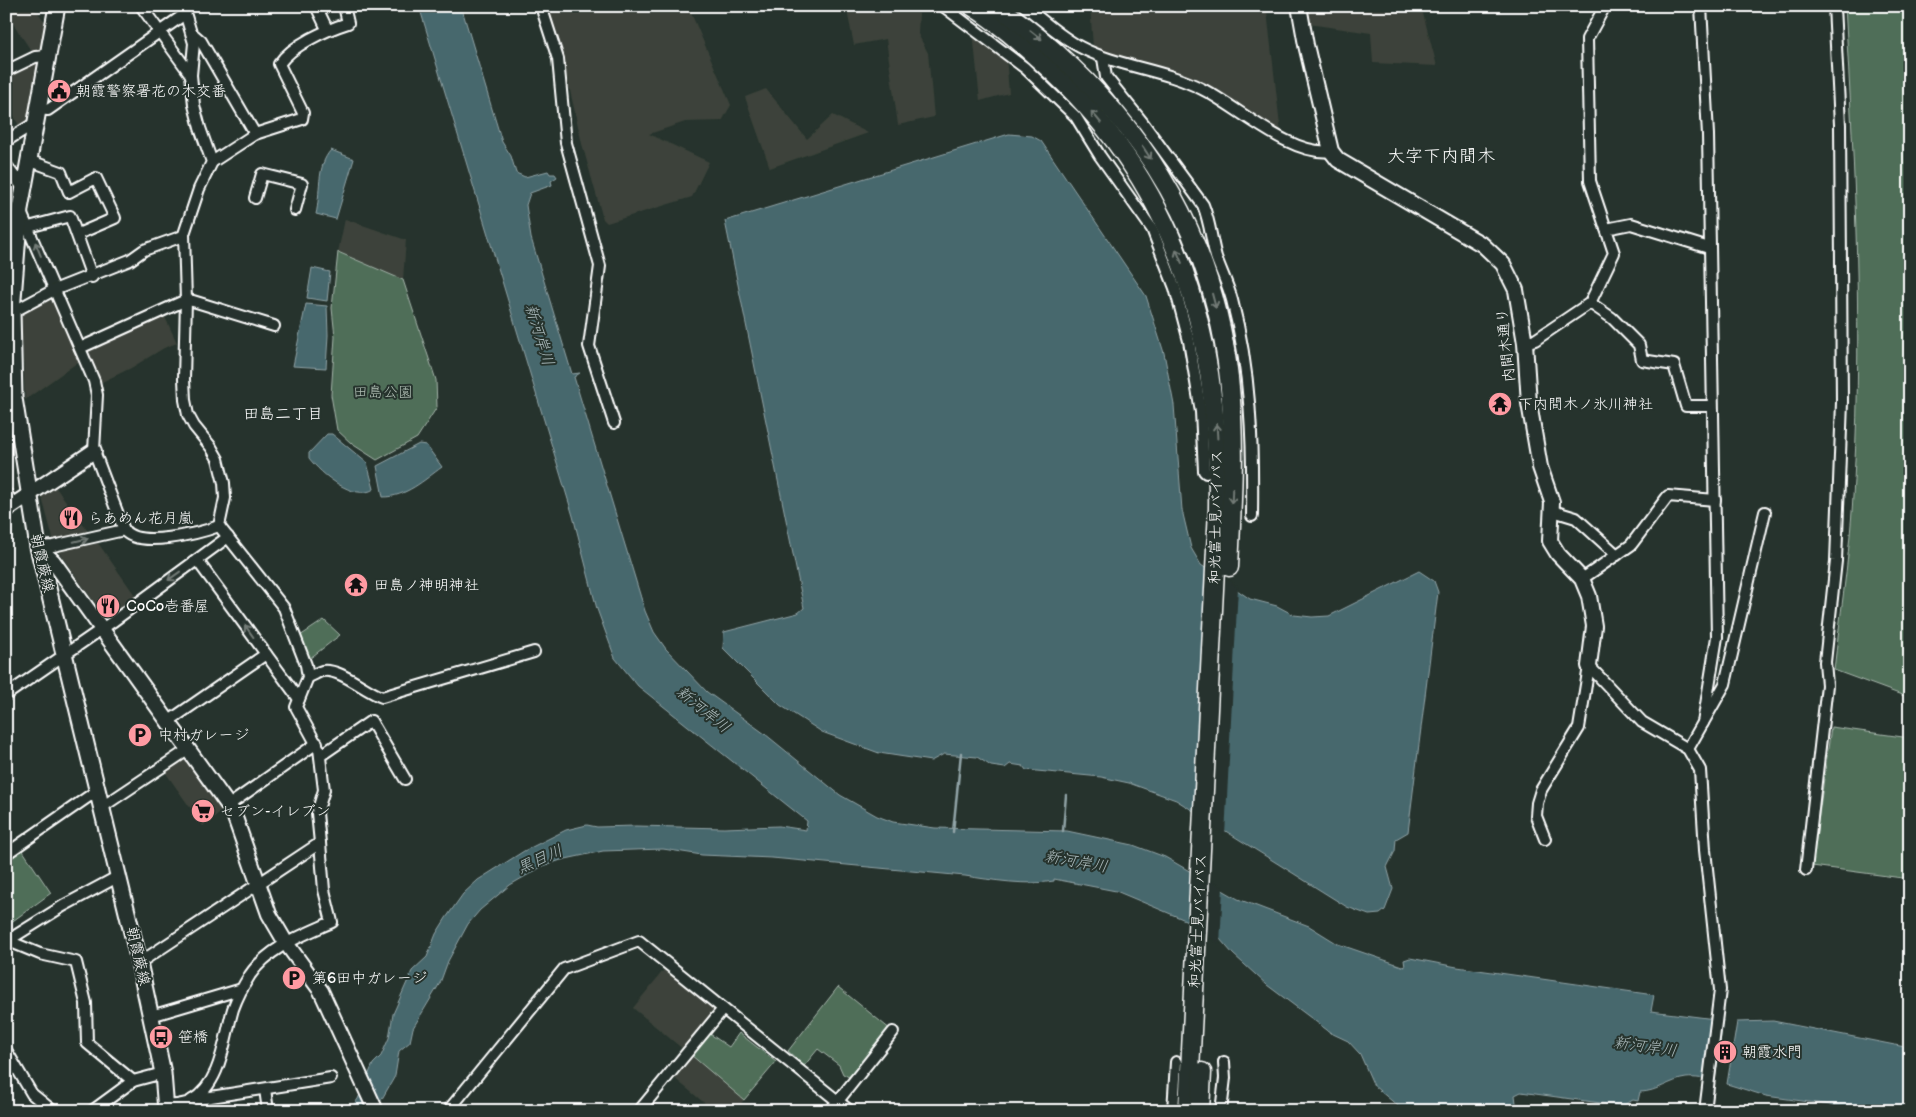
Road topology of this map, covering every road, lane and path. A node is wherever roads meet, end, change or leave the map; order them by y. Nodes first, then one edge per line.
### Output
1 (57, 6) edge
2 (141, 6) edge
3 (316, 6) edge
4 (344, 6) edge
5 (541, 6) edge
6 (943, 6) edge
7 (972, 6) edge
8 (997, 6) edge
9 (1024, 6) edge
10 (1299, 6) edge
11 (1605, 6) edge
12 (1701, 6) edge
13 (1834, 6) edge
14 (184, 10) edge
15 (327, 30) junction
16 (159, 32) junction
17 (193, 34) junction
18 (47, 56) junction
19 (1103, 58) junction
20 (6, 71) edge
21 (191, 76) junction
22 (36, 116) junction
23 (255, 134) junction
24 (6, 141) edge
25 (1331, 151) junction
26 (28, 160) junction
27 (212, 162) junction
28 (6, 165) edge
29 (22, 188) junction
30 (255, 198) dead end
31 (20, 209) junction
32 (295, 210) dead end
33 (29, 227) junction
34 (1606, 229) junction
35 (78, 234) junction
36 (183, 236) junction
37 (1709, 248) junction
38 (92, 277) junction
39 (54, 290) junction
40 (186, 300) junction
41 (1590, 303) junction
42 (9, 313) edge
43 (274, 326) dead end
44 (1525, 344) junction
45 (80, 348) junction
46 (1711, 406) junction
47 (614, 423) dead end
48 (94, 451) junction
49 (1206, 473) dead end
50 (29, 496) junction
51 (1715, 500) junction
52 (9, 503) edge
53 (1553, 512) junction
54 (1765, 512) dead end
55 (1252, 516) dead end
56 (219, 526) junction
57 (124, 530) junction
58 (228, 537) junction
59 (38, 547) junction
60 (1616, 555) junction
61 (197, 560) junction
62 (1222, 572) junction
63 (1582, 579) junction
64 (102, 629) junction
65 (534, 652) dead end
66 (64, 654) junction
67 (266, 654) junction
68 (1589, 666) junction
69 (308, 678) junction
70 (6, 695) edge
71 (299, 699) junction
72 (169, 722) junction
73 (1703, 723) junction
74 (317, 743) junction
75 (189, 749) junction
76 (1688, 750) junction
77 (320, 756) junction
78 (405, 778) dead end
79 (98, 790) junction
80 (228, 805) junction
81 (102, 807) junction
82 (1545, 840) dead end
83 (320, 843) junction
84 (6, 854) edge
85 (1806, 870) dead end
86 (119, 876) junction
87 (258, 885) junction
88 (7, 941) edge
89 (286, 943) junction
90 (139, 963) junction
91 (242, 988) junction
92 (723, 1009) junction
93 (151, 1016) junction
94 (1199, 1016) junction
95 (893, 1032) dead end
96 (6, 1050) edge
97 (1176, 1062) dead end
98 (1224, 1062) dead end
99 (163, 1073) junction
100 (331, 1078) dead end
101 (133, 1081) junction
102 (265, 1089) junction
103 (192, 1100) junction
104 (838, 1101) junction
105 (173, 1108) edge
106 (53, 1111) edge
107 (92, 1111) edge
108 (268, 1111) edge
109 (376, 1111) edge
110 (448, 1111) edge
111 (639, 1111) edge
112 (830, 1111) edge
113 (850, 1111) edge
114 (1173, 1111) edge
115 (1188, 1111) edge
116 (1200, 1111) edge
117 (1221, 1111) edge
118 (1705, 1111) edge

1 - 18 main road, 朝霞蕨線
2 - 16 street
3 - 15 street
4 - 15 street
5 - 47 street
6 - 49 street
62 -> 7 highway, 和光富士見バイパス
8 -> 62 highway, 和光富士見バイパス
9 - 19 street
10 - 25 street
11 - 34 street
12 - 37 street
13 - 85 street
14 - 16 street
14 - 17 street
15 - 23 street
16 - 21 street
16 - 22 street
17 - 21 street
17 - 23 street
18 - 20 street
18 - 22 main road, 朝霞蕨線
19 - 25 street
19 - 55 street
21 - 27 street
22 - 24 street
22 - 26 main road, 朝霞蕨線
23 - 27 street
25 - 44 street, 内間木通り
26 - 29 main road, 朝霞蕨線
26 - 35 street
27 - 36 street
28 - 29 street
29 - 31 main road, 朝霞蕨線
30 - 32 street
31 - 33 street
31 - 42 main road, 朝霞蕨線
33 - 35 street
39 -> 33 street
34 - 37 street
34 - 41 street
35 - 38 street
36 - 38 street
36 - 40 street
37 - 46 street
38 - 39 street
39 - 42 street
39 - 45 street
40 - 43 street
40 - 45 street
40 - 56 street
41 - 44 street
41 - 46 street
42 - 50 main road, 朝霞蕨線
44 - 53 street, 内間木通り
45 - 48 street
46 - 51 street
48 - 50 street
48 - 57 street
50 - 52 street
50 - 59 main road, 朝霞蕨線
51 - 60 street
51 - 73 street
53 - 60 street
53 - 63 street, 内間木通り
54 - 73 street
56 - 57 street
56 - 58 street
59 -> 57 street
58 - 61 street
58 - 69 street
59 - 64 street
59 - 66 main road, 朝霞蕨線
60 - 63 street
61 -> 64 street
67 -> 61 street
62 - 94 highway, 和光富士見バイパス
63 - 68 street, 内間木通り
64 - 66 street
64 - 72 street
65 - 69 street
66 - 70 street
66 - 79 main road, 朝霞蕨線
67 - 71 street
67 - 72 street
68 - 76 street
68 - 82 street, 内間木通り
69 - 71 street
71 - 74 street
72 - 75 street
73 - 76 street
74 - 77 street
74 - 80 street
75 - 80 street
75 - 81 street
76 - 118 street
77 - 78 street
77 - 83 street
79 - 81 main road, 朝霞蕨線
79 - 84 street
80 - 87 street
81 - 86 main road, 朝霞蕨線
83 - 87 street
83 - 89 street
86 - 88 street
86 - 90 main road, 朝霞蕨線
87 - 89 street
87 - 90 street
88 - 101 street
89 - 91 street
89 - 109 street
90 - 93 main road, 朝霞蕨線
91 - 93 street
91 - 103 street
92 - 104 street
92 - 110 street
92 - 111 street
93 - 99 main road, 朝霞蕨線
94 - 115 highway, 和光富士見バイパス
94 - 116 highway, 和光富士見バイパス
95 - 104 street
96 - 106 street
97 - 114 street
98 - 117 street
99 - 101 street
99 - 105 main road, 朝霞蕨線
100 - 102 street
101 - 107 street
102 - 103 street
102 - 108 street
103 - 105 street
104 - 112 street
104 - 113 street

